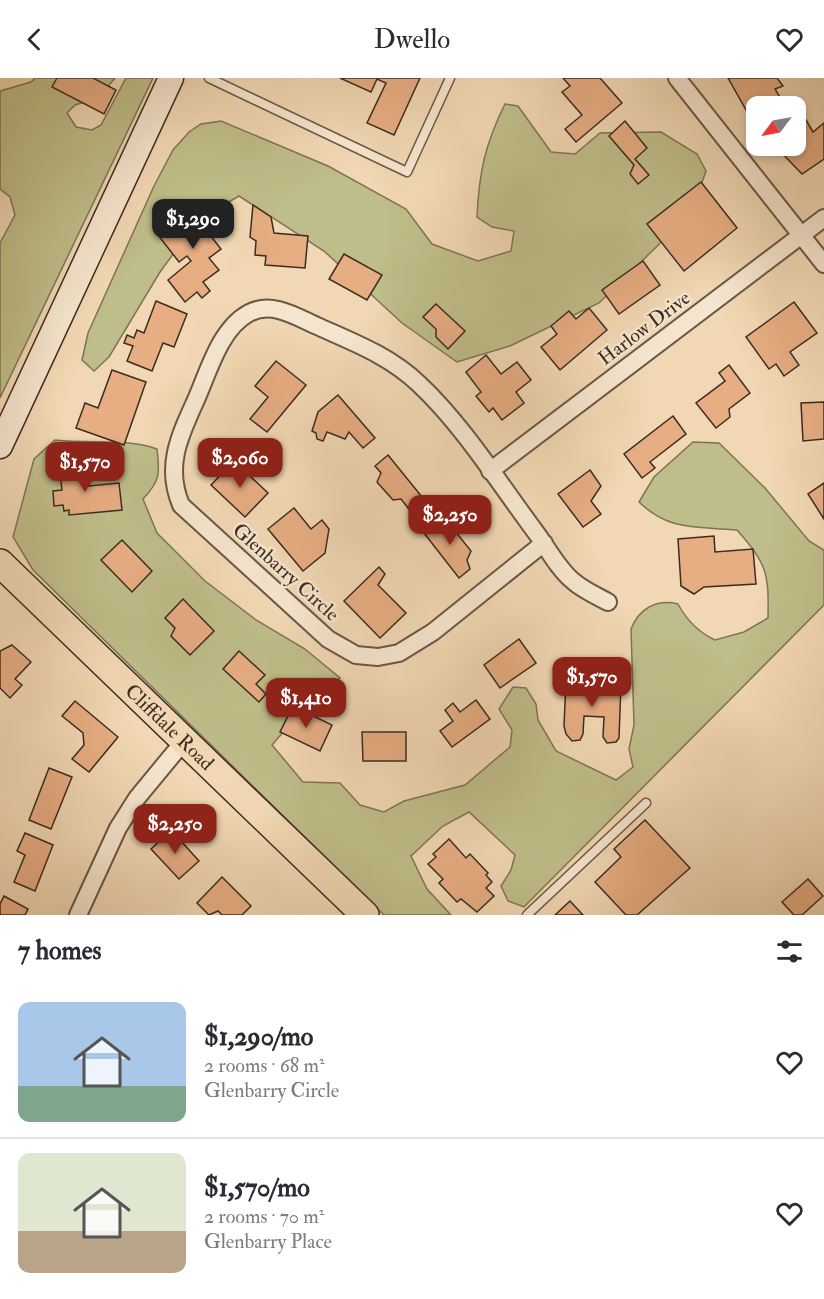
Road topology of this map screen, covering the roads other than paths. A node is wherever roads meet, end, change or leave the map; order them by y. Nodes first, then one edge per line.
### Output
1 (171, 78) edge
2 (210, 78) edge
3 (450, 78) edge
4 (677, 78) edge
5 (824, 218) edge
6 (801, 235) junction
7 (824, 264) edge
8 (0, 446) edge
9 (490, 471) junction
10 (544, 543) junction
11 (0, 563) edge
12 (608, 602) dead end
13 (184, 741) junction
14 (646, 803) dead end
15 (78, 915) edge
16 (365, 915) edge
17 (527, 915) edge

1 - 8 main road
2 - 3 lane
4 - 6 street
5 - 6 street, Harlow Drive
6 - 7 street
6 - 9 street, Harlow Drive
9 - 10 street, Glenbarry Circle
9 - 10 street, Glenbarry Circle
10 - 12 street
11 - 13 main road, Cliffdale Road
13 - 15 street
13 - 16 main road, Cliffdale Road
14 - 17 lane

